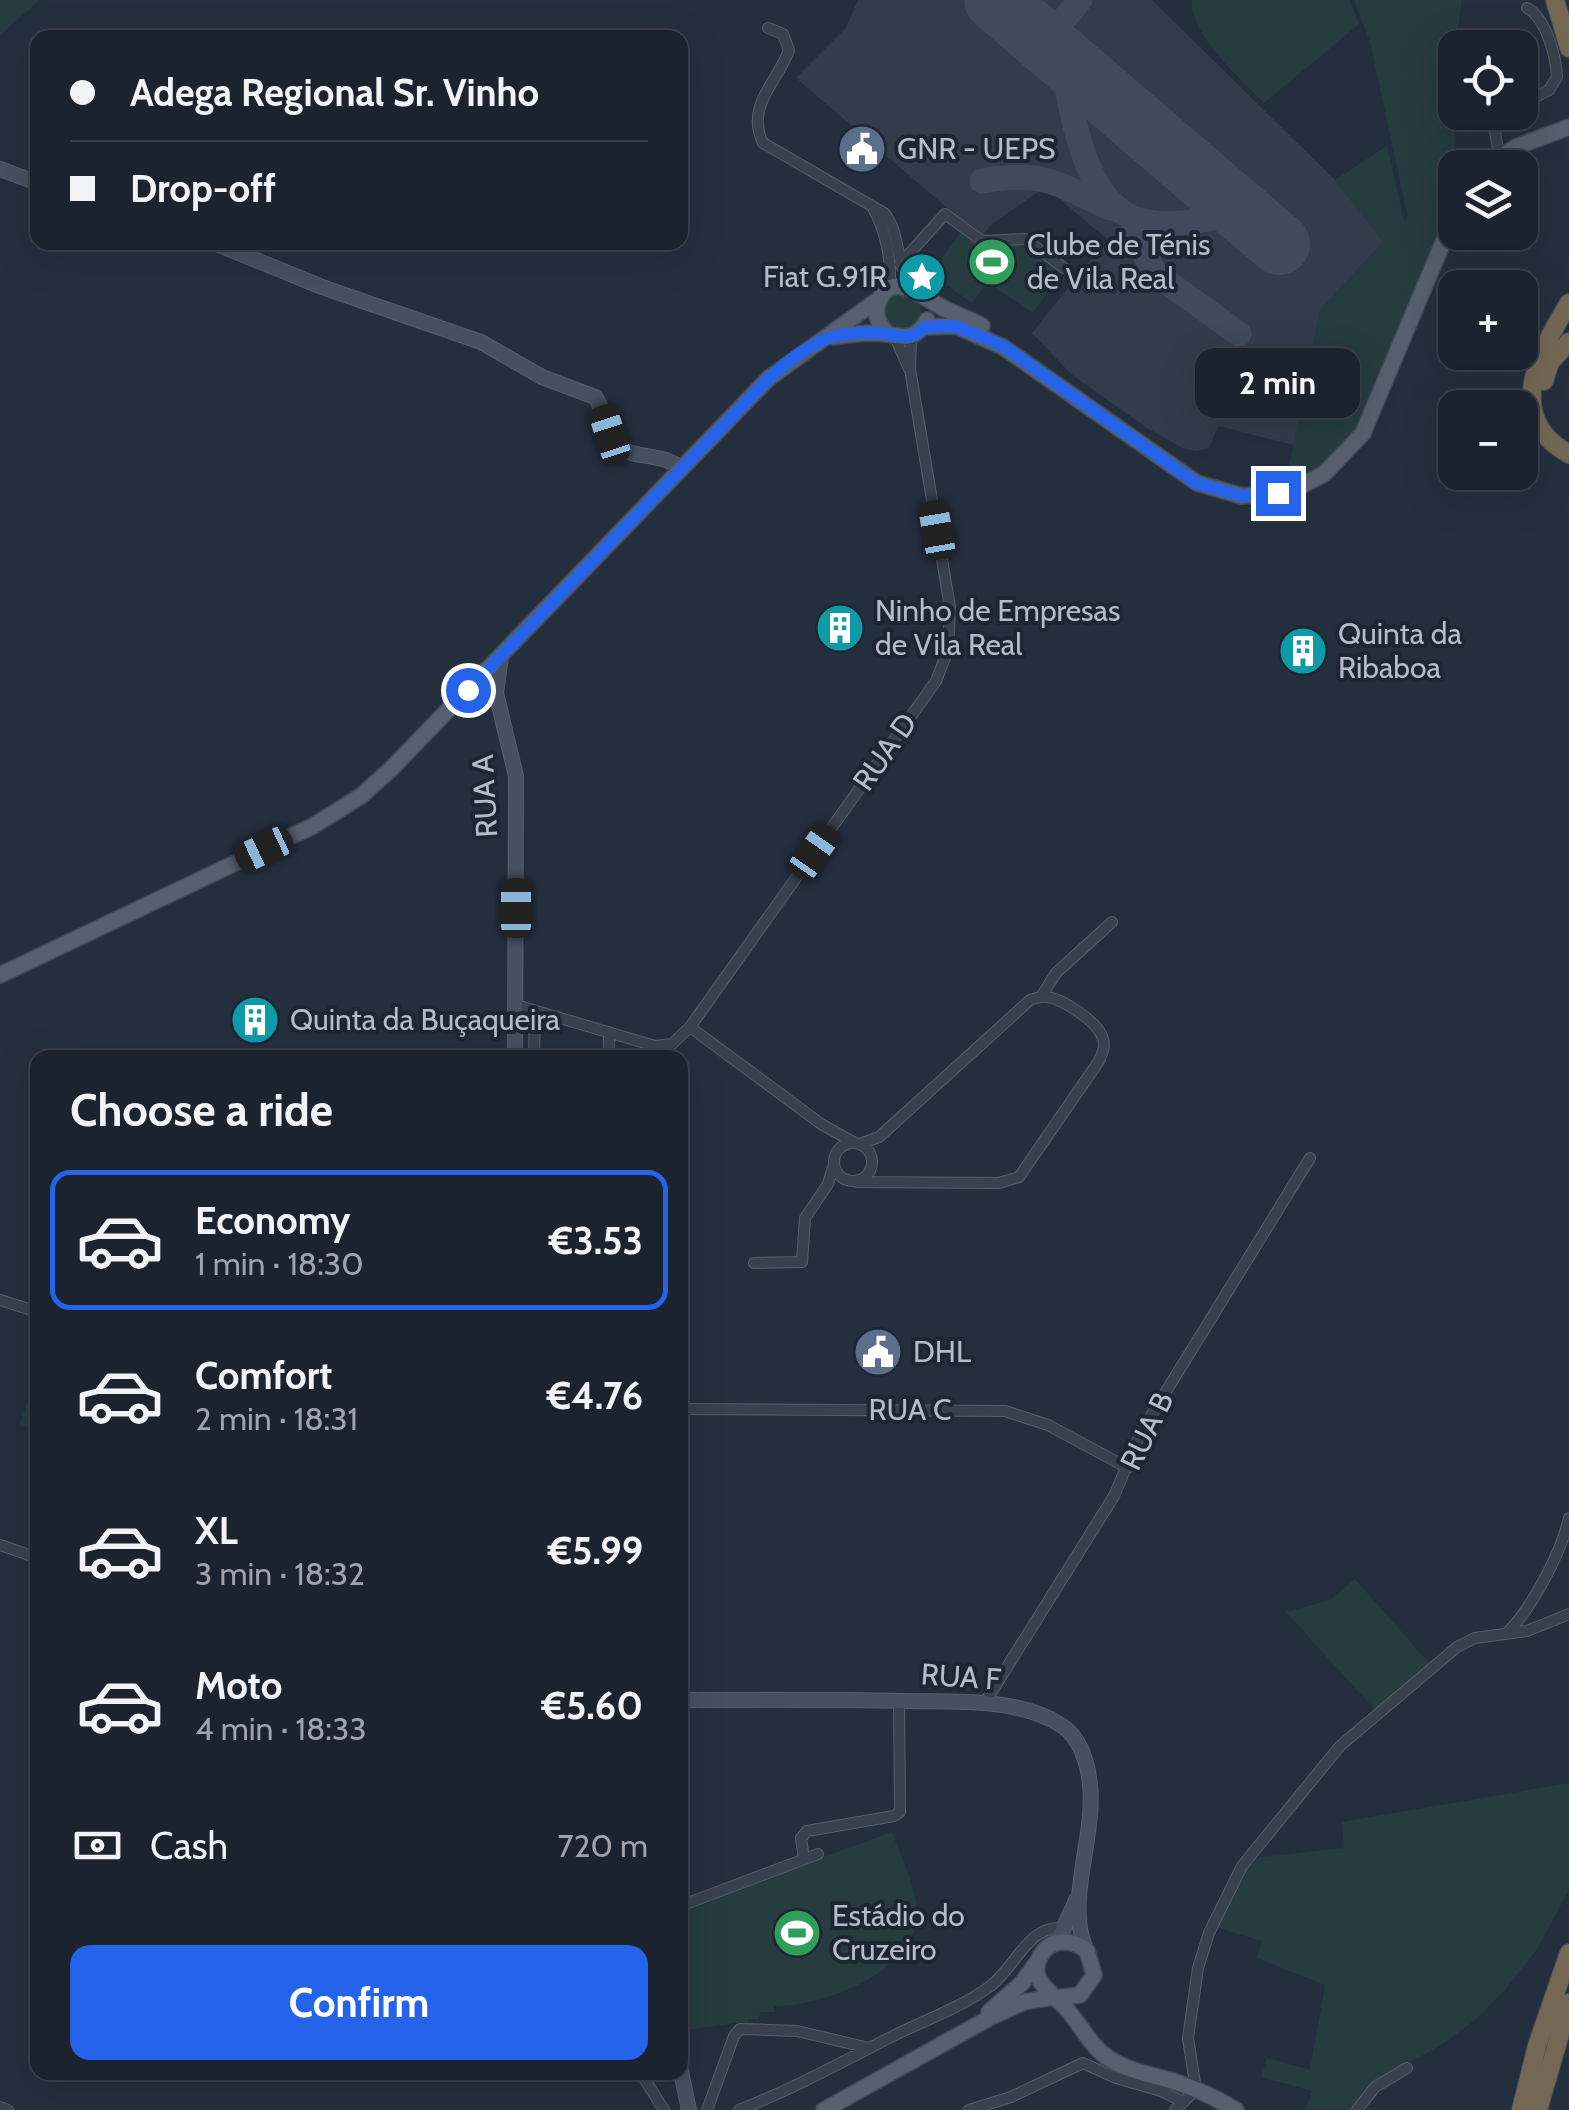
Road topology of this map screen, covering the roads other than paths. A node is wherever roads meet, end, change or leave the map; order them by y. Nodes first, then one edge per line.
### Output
1 (1559, 0) edge
2 (1527, 8) dead end
3 (1569, 24) edge
4 (768, 28) dead end
5 (1569, 48) edge
6 (1538, 95) edge
7 (1569, 127) edge
8 (1512, 150) edge
9 (0, 169) edge
10 (30, 180) edge
11 (871, 206) junction
12 (231, 250) edge
13 (1440, 250) edge
14 (900, 264) junction
15 (1064, 268) dead end
16 (919, 293) junction
17 (884, 294) junction
18 (1569, 303) edge
19 (904, 334) junction
20 (830, 337) junction
21 (1569, 342) edge
22 (1003, 346) junction
23 (1569, 442) edge
24 (1569, 454) edge
25 (681, 469) junction
26 (504, 654) junction
27 (482, 677) junction
28 (468, 690) junction
29 (494, 696) junction
30 (1112, 922) dead end
31 (0, 975) edge
32 (1042, 997) junction
33 (516, 1006) junction
34 (535, 1011) junction
35 (690, 1027) junction
36 (609, 1032) junction
37 (516, 1050) edge
38 (534, 1050) edge
39 (609, 1050) edge
40 (821, 1124) junction
41 (880, 1136) junction
42 (857, 1144) junction
43 (835, 1154) junction
44 (1310, 1158) dead end
45 (871, 1161) junction
46 (834, 1167) junction
47 (851, 1181) junction
48 (885, 1182) junction
49 (824, 1189) junction
50 (754, 1263) dead end
51 (0, 1300) edge
52 (30, 1309) edge
53 (688, 1410) edge
54 (1128, 1468) junction
55 (1569, 1518) edge
56 (0, 1545) edge
57 (30, 1555) edge
58 (1569, 1614) edge
59 (1503, 1632) junction
60 (688, 1700) edge
61 (899, 1700) junction
62 (984, 1704) junction
63 (818, 1854) dead end
64 (804, 1859) junction
65 (1080, 1890) junction
66 (688, 1903) edge
67 (1064, 1929) junction
68 (1053, 1944) junction
69 (1087, 1951) junction
70 (1569, 1953) edge
71 (1038, 1960) junction
72 (1087, 1990) junction
73 (1054, 1997) junction
74 (1569, 2003) edge
75 (970, 2029) junction
76 (1086, 2032) junction
77 (869, 2048) junction
78 (1407, 2068) dead end
79 (645, 2080) edge
80 (683, 2080) edge
81 (1196, 2090) junction
82 (1178, 2106) edge
83 (0, 2107) edge
84 (8, 2110) edge
85 (664, 2110) edge
86 (689, 2110) edge
87 (707, 2110) edge
88 (740, 2110) edge
89 (824, 2110) edge
90 (969, 2110) edge
91 (1236, 2110) edge
92 (1357, 2110) edge
93 (1522, 2110) edge
94 (1538, 2110) edge

1 - 3 highway
1 - 5 highway
2 - 6 street
4 - 11 street
7 - 8 main road
9 - 10 street
11 - 14 street
11 - 17 street
12 - 25 street
13 - 22 main road
14 - 15 street
14 - 16 street
16 - 17 main road
16 - 19 main road
16 - 22 main road
17 - 19 main road
17 - 20 main road
18 - 24 highway
19 - 20 main road
19 - 22 main road
19 - 35 street, RUA D
20 - 25 main road
21 - 23 highway
25 - 26 main road
26 - 27 main road
26 - 29 street
27 - 28 main road
27 - 29 street
28 - 29 street
28 - 31 main road
29 - 33 street, RUA A
30 - 32 street
32 - 41 street
32 - 48 street
33 - 34 street
33 - 37 street, RUA A
34 - 36 street
34 - 38 street
35 - 36 street
35 - 40 street
36 - 39 street
40 - 42 street
40 - 43 street
41 - 42 street
41 - 45 street
42 - 43 street
42 - 45 street
43 - 46 street
44 - 54 street, RUA B
45 - 47 street
45 - 48 street
46 - 47 street
46 - 49 street
47 - 48 street
47 - 49 street
49 - 50 street
51 - 52 street
53 - 54 street, RUA C
54 - 62 street, RUA B
55 - 59 street
56 - 57 street
58 - 59 street
59 - 81 street
60 - 61 street, RUA F
61 - 62 street, RUA F
61 - 64 street
62 - 65 street, RUA F
63 - 64 street
64 - 66 street
65 - 67 street
65 - 69 street
67 - 68 street
67 - 77 street
68 - 69 main road
68 - 71 main road
69 - 72 main road
70 - 93 highway
71 - 73 main road
71 - 75 main road
72 - 73 main road
72 - 76 main road
73 - 75 main road
73 - 76 main road
74 - 94 highway
75 - 89 main road
76 - 81 main road
77 - 87 street
77 - 88 street
78 - 92 street
79 - 85 street
80 - 86 street
81 - 82 street
81 - 91 main road
82 - 90 street
83 - 84 street

